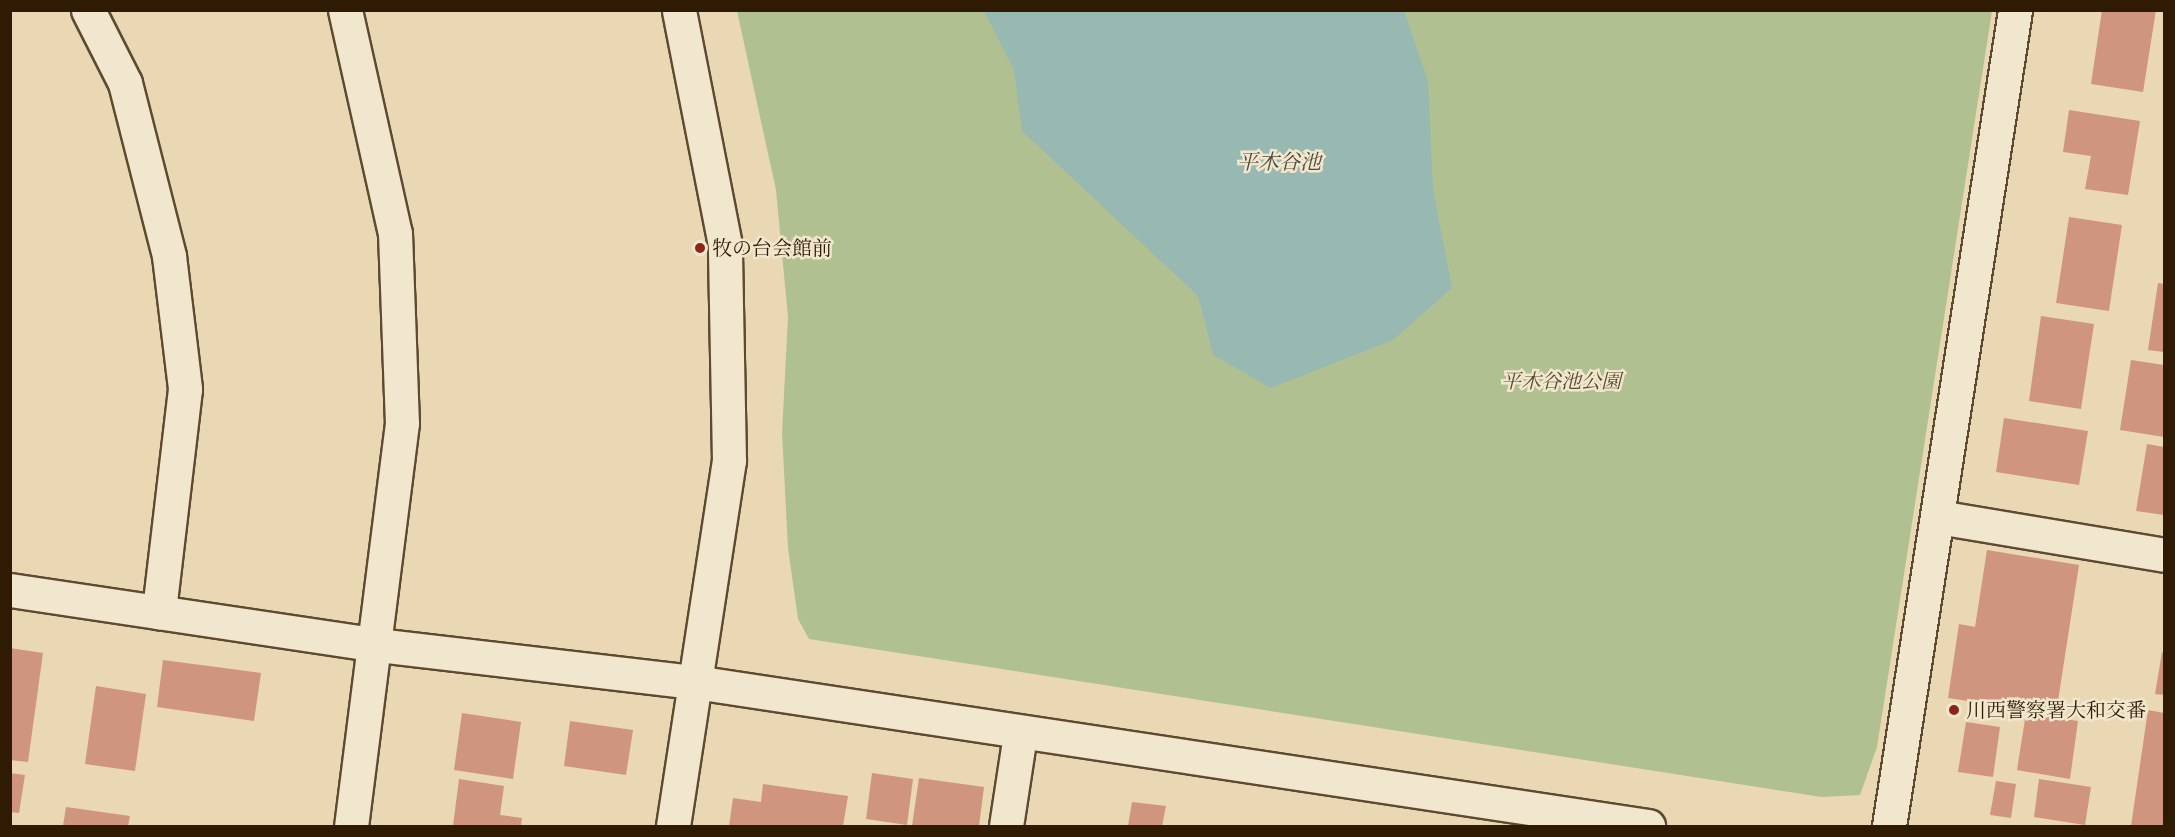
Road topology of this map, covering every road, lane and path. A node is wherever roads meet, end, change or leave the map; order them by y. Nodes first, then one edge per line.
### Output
1 (88, 10) edge
2 (345, 10) edge
3 (679, 10) edge
4 (2015, 10) edge
5 (1938, 518) junction
6 (2164, 555) edge
7 (10, 590) edge
8 (159, 612) junction
9 (378, 645) junction
10 (695, 682) junction
11 (1020, 735) junction
12 (1546, 818) edge
13 (351, 826) edge
14 (673, 826) edge
15 (1006, 826) edge
16 (1648, 826) edge
17 (1889, 826) edge

1 - 8 street
2 - 9 street
3 - 10 street
4 - 5 street
5 - 6 street
5 - 17 street
7 - 8 street
8 - 9 street
9 - 10 street
9 - 13 street
10 - 11 street
10 - 14 street
11 - 12 street
11 - 15 street
12 - 16 street

